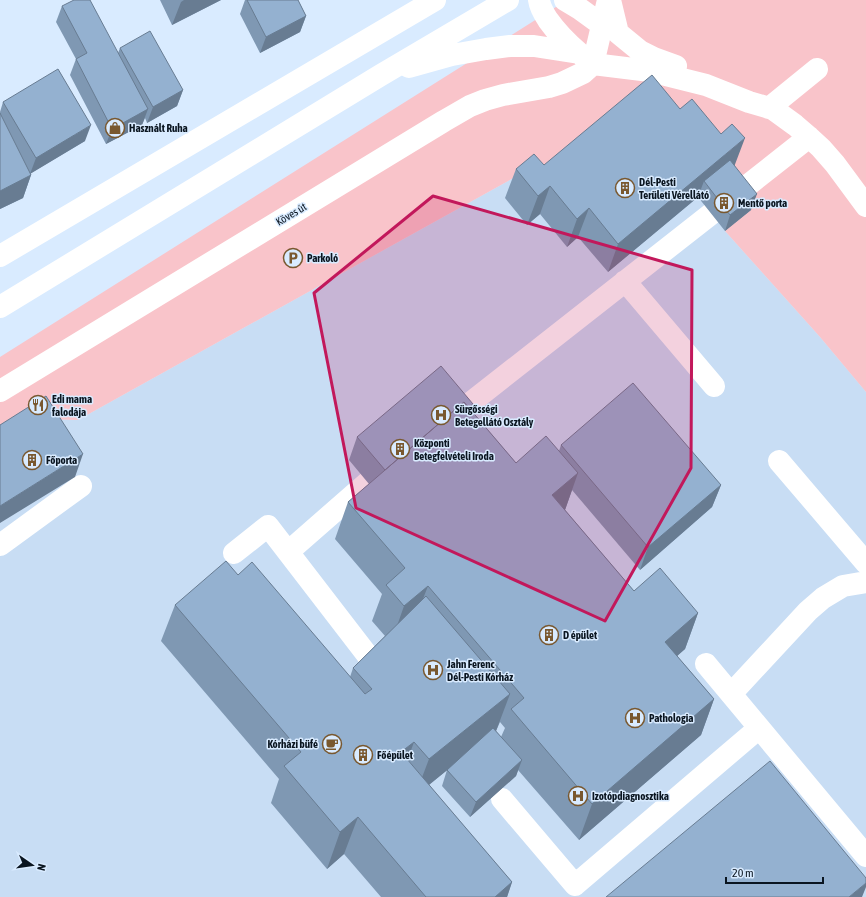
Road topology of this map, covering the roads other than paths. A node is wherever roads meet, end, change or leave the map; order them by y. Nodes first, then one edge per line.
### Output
1 (435, 0) edge
2 (508, 0) edge
3 (539, 0) edge
4 (565, 0) edge
5 (609, 0) edge
6 (602, 25) junction
7 (586, 58) junction
8 (817, 69) dead end
9 (380, 74) junction
10 (706, 85) junction
11 (769, 108) junction
12 (810, 137) junction
13 (738, 193) edge
14 (866, 206) edge
15 (711, 214) dead end
16 (0, 256) edge
17 (625, 282) junction
18 (0, 307) edge
19 (714, 386) dead end
20 (0, 391) edge
21 (455, 415) edge
22 (779, 461) dead end
23 (368, 482) dead end
24 (81, 486) dead end
25 (0, 545) edge
26 (288, 552) junction
27 (234, 554) dead end
28 (866, 563) edge
29 (866, 582) edge
30 (368, 656) edge
31 (706, 664) dead end
32 (731, 694) junction
33 (759, 728) junction
34 (502, 799) dead end
35 (866, 856) edge

1 - 16 street
2 - 9 street
3 - 7 street
4 - 6 street
5 - 6 street
5 - 10 street
6 - 7 street
7 - 9 street
7 - 10 street
7 - 20 street, Köves út
8 - 11 street
9 - 18 street
10 - 11 street
11 - 12 street
12 - 13 street
12 - 14 street
15 - 17 street
17 - 19 street
17 - 21 street
22 - 28 street
23 - 26 street
24 - 25 street
26 - 27 street
26 - 30 street
29 - 32 street
31 - 32 street
32 - 33 street
33 - 34 street
33 - 35 street

